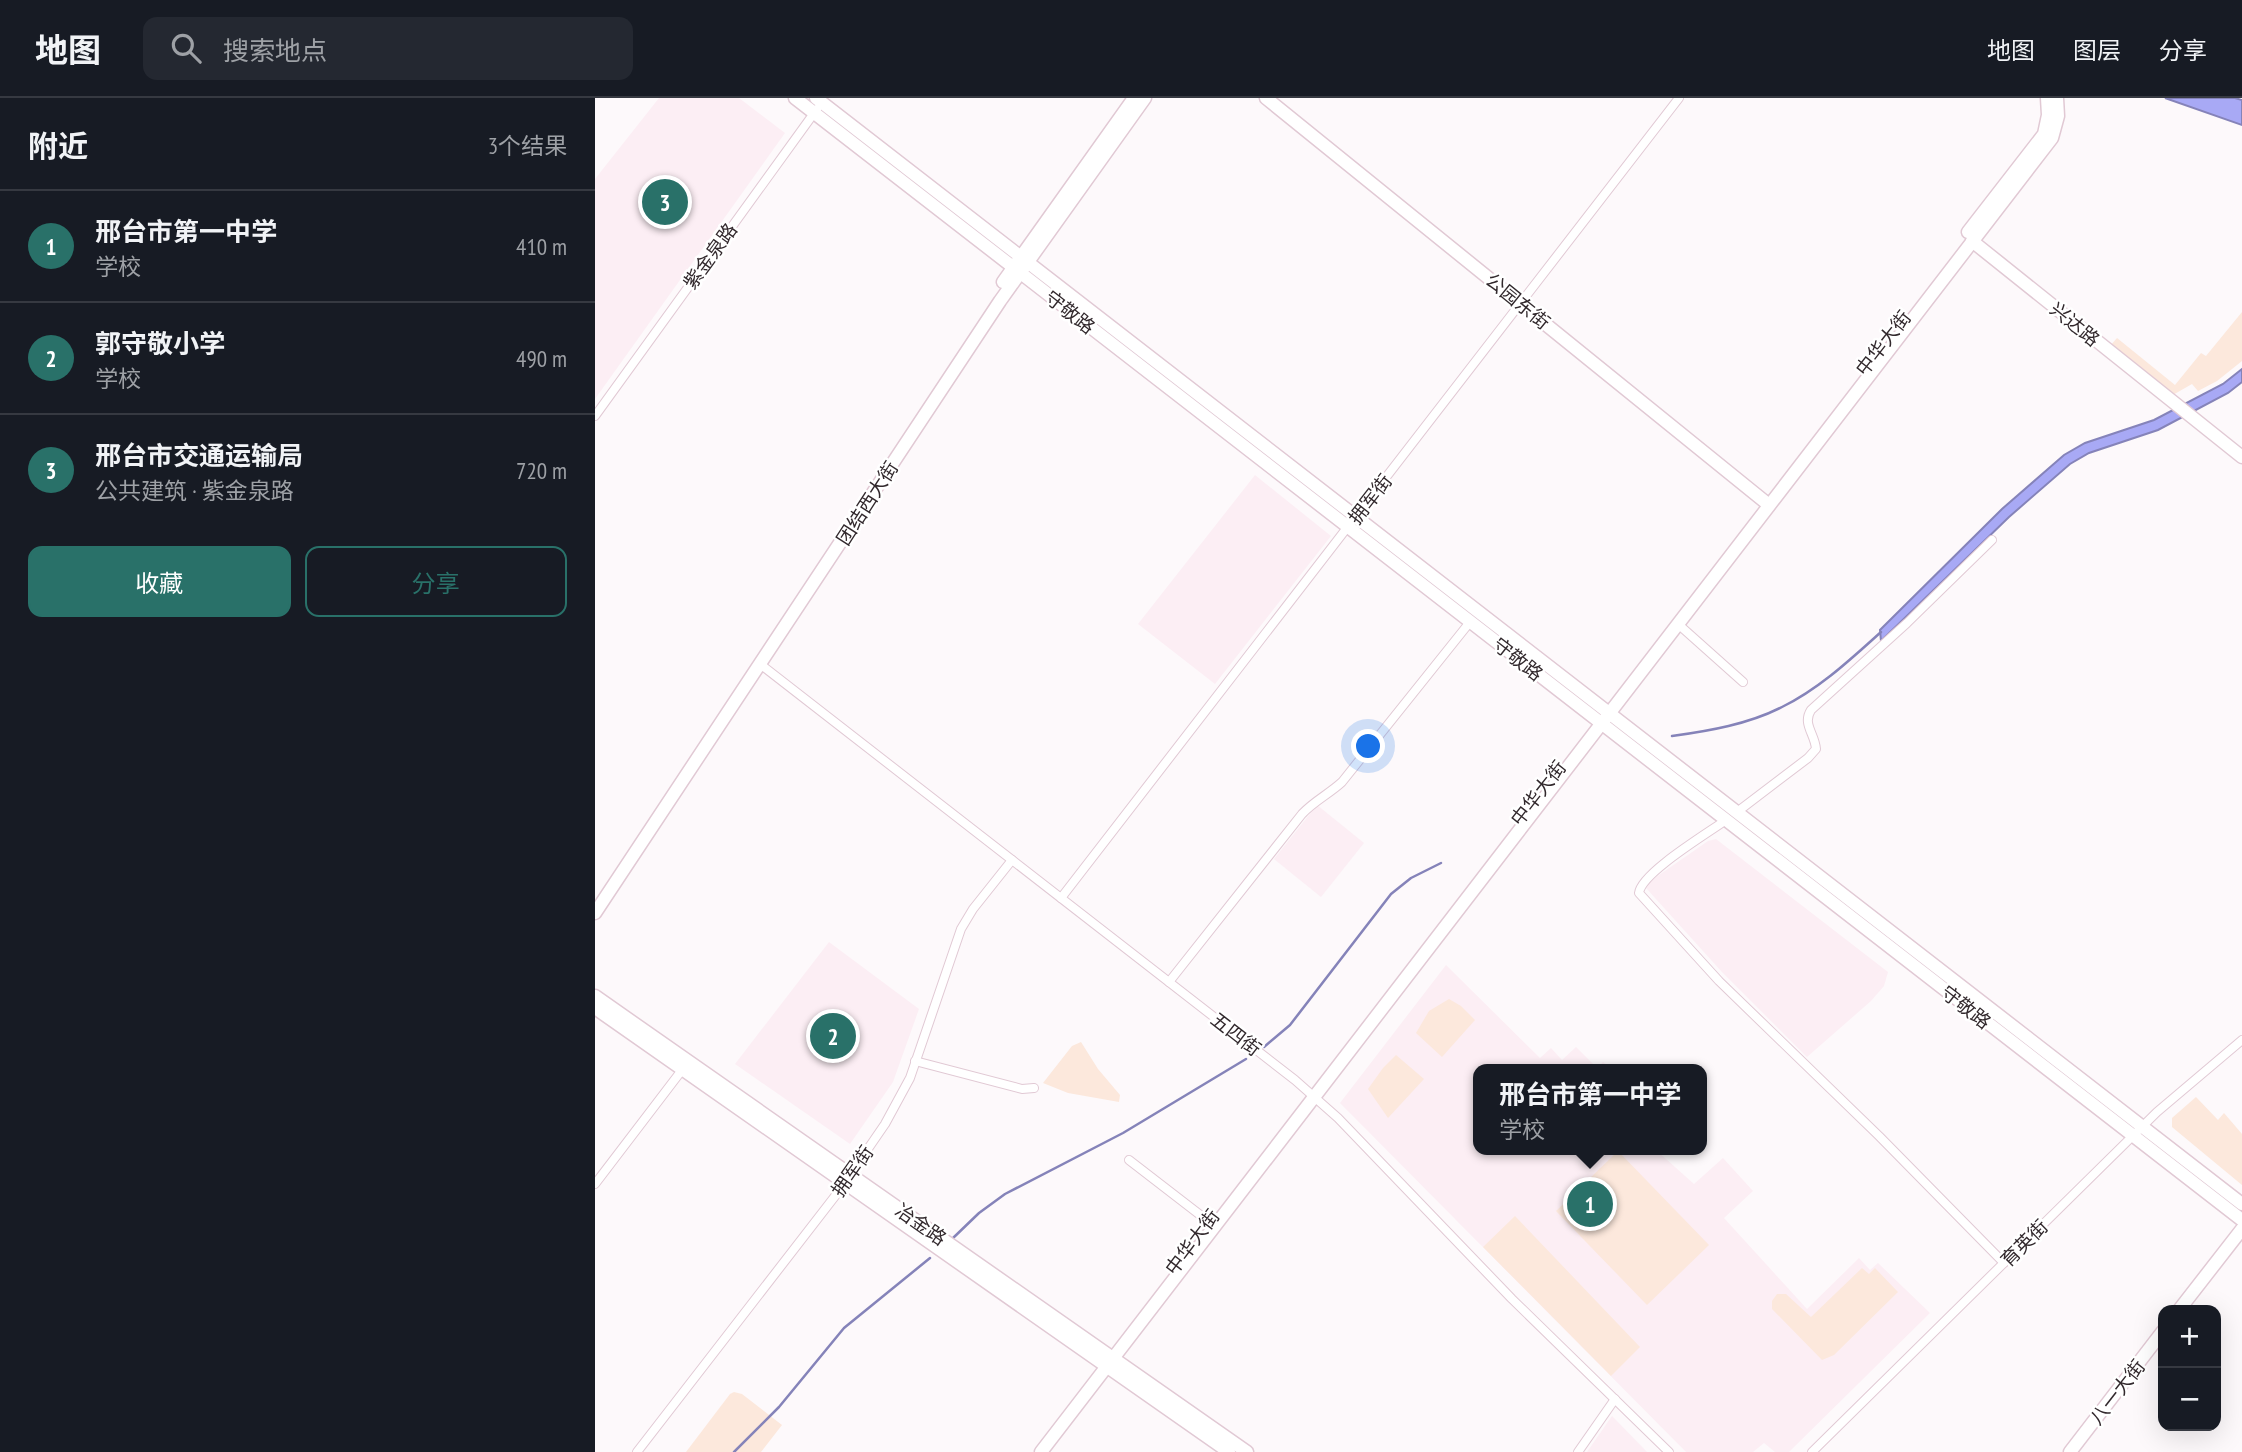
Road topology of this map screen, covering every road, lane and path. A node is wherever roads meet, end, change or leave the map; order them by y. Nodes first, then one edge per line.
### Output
1 (795, 98) edge
2 (1134, 98) edge
3 (1145, 98) edge
4 (1266, 98) edge
5 (1679, 98) edge
6 (2047, 98) edge
7 (2057, 98) edge
8 (819, 103) edge
9 (2048, 136) junction
10 (1972, 241) junction
11 (1020, 265) junction
12 (1521, 304) junction
13 (595, 416) edge
14 (2242, 457) edge
15 (1766, 502) junction
16 (1352, 522) junction
17 (1992, 540) dead end
18 (1470, 622) junction
19 (1678, 624) junction
20 (760, 664) junction
21 (1743, 682) dead end
22 (1602, 716) junction
23 (1737, 812) junction
24 (1726, 820) junction
25 (1012, 860) junction
26 (595, 897) edge
27 (1061, 898) junction
28 (595, 913) edge
29 (1169, 982) junction
30 (595, 996) edge
31 (595, 1008) edge
32 (2242, 1040) edge
33 (915, 1061) junction
34 (682, 1070) junction
35 (1034, 1088) dead end
36 (1311, 1094) junction
37 (2137, 1131) junction
38 (1129, 1160) dead end
39 (847, 1180) junction
40 (595, 1184) edge
41 (2242, 1204) edge
42 (2242, 1220) edge
43 (1208, 1221) junction
44 (2242, 1229) edge
45 (2242, 1242) edge
46 (2004, 1263) junction
47 (2183, 1305) edge
48 (2193, 1305) edge
49 (2158, 1338) edge
50 (2158, 1351) edge
51 (1107, 1360) junction
52 (1615, 1399) junction
53 (637, 1452) edge
54 (1031, 1452) edge
55 (1041, 1452) edge
56 (1229, 1452) edge
57 (1247, 1452) edge
58 (1578, 1452) edge
59 (1669, 1452) edge
60 (1812, 1452) edge
61 (2070, 1452) edge
62 (2080, 1452) edge

1 - 8 street, 守敬路
2 - 11 street, 团结西大街
3 - 11 street, 团结西大街
4 - 12 street, 公园东街
5 - 12 street, 拥军街
6 - 9 street
7 - 9 street
8 - 11 street, 守敬路
8 - 13 street, 紫金泉路
9 - 10 street, 中华大街
9 - 15 street, 中华大街
10 - 14 street, 兴达路
10 - 15 street, 中华大街
11 - 16 street, 守敬路
11 - 20 street, 团结西大街
11 - 26 street, 团结西大街
12 - 15 street, 公园东街
12 - 16 street, 拥军街
15 - 19 street, 中华大街
15 - 22 street, 中华大街
16 - 18 street, 守敬路
16 - 22 street, 守敬路
16 - 27 street, 拥军街
17 - 23 street
18 - 22 street, 守敬路
18 - 29 street
19 - 21 street
19 - 22 street, 中华大街
20 - 25 street, 五四街
20 - 28 street, 团结西大街
22 - 23 street, 守敬路
22 - 24 street, 守敬路
22 - 36 street, 中华大街
23 - 37 street, 守敬路
24 - 37 street, 守敬路
24 - 46 street
25 - 27 street, 五四街
25 - 33 street, 拥军街
27 - 29 street, 五四街
29 - 36 street, 五四街
30 - 39 street, 冶金路
31 - 34 street, 冶金路
32 - 37 street, 育英街
33 - 35 street
33 - 39 street, 拥军街
34 - 39 street, 冶金路
34 - 40 street
36 - 43 street, 中华大街
36 - 51 street, 中华大街
36 - 52 street, 五四街
37 - 41 street, 守敬路
37 - 42 street, 守敬路
37 - 46 street, 育英街
38 - 43 street
39 - 51 street, 冶金路
39 - 53 street, 拥军街
43 - 51 street, 中华大街
44 - 47 street
45 - 48 street
46 - 60 street, 育英街
49 - 61 street, 八一大街
50 - 62 street, 八一大街
51 - 54 street, 中华大街
51 - 55 street, 中华大街
51 - 56 street, 冶金路
51 - 57 street, 冶金路
52 - 58 street
52 - 59 street, 五四街

